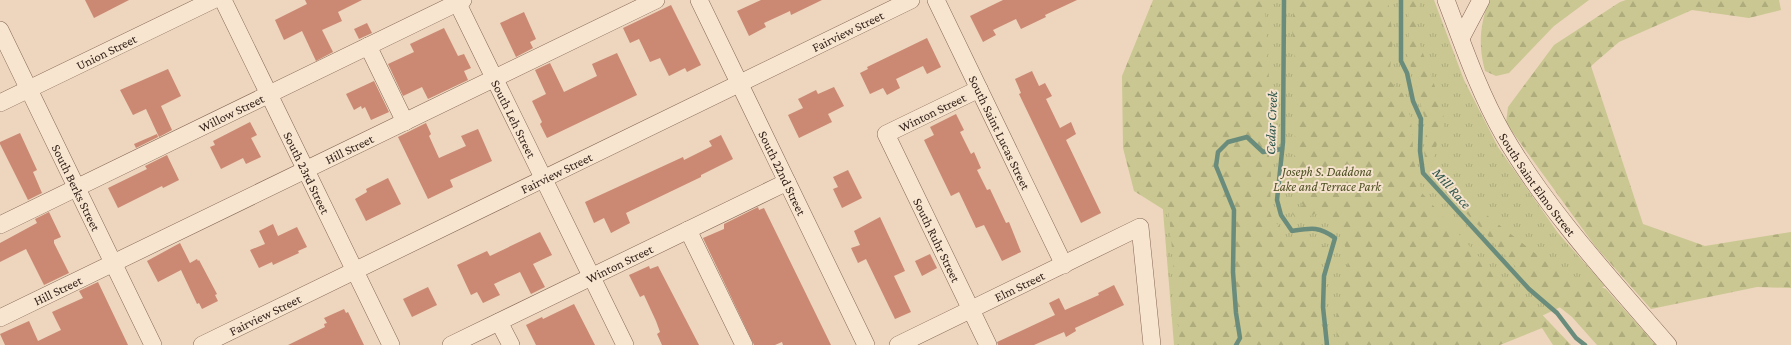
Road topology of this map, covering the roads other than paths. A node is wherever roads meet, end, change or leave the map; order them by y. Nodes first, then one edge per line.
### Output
1 (213, 0) edge
2 (223, 0) edge
3 (656, 0) edge
4 (699, 0) edge
5 (912, 0) edge
6 (936, 0) edge
7 (1446, 0) edge
8 (1481, 0) edge
9 (459, 1) edge
10 (0, 30) edge
11 (1461, 38) junction
12 (368, 46) junction
13 (494, 78) junction
14 (739, 84) junction
15 (29, 89) junction
16 (979, 89) junction
17 (269, 94) junction
18 (0, 103) edge
19 (405, 122) junction
20 (886, 134) joint
21 (306, 170) junction
22 (544, 179) junction
23 (787, 182) junction
24 (77, 187) junction
25 (0, 225) edge
26 (688, 230) junction
27 (114, 263) junction
28 (1064, 265) junction
29 (355, 271) junction
30 (591, 277) junction
31 (971, 310) junction
32 (0, 318) edge
33 (499, 322) junction
34 (153, 345) edge
35 (202, 345) edge
36 (391, 345) edge
37 (451, 345) edge
38 (511, 345) edge
39 (625, 345) edge
40 (744, 345) edge
41 (866, 345) edge
42 (898, 345) edge
43 (988, 345) edge
44 (1152, 345) edge
45 (1668, 345) edge

1 - 15 street, Union Street
2 - 17 street, South 23rd Street
3 - 13 street, Hill Street
4 - 14 street, South 22nd Street
5 - 14 street, Fairview Street
6 - 16 street, South Saint Lucas Street
7 - 11 street, South Saint Elmo Street
8 - 11 street
9 - 12 street, Willow Street
9 - 13 street, South Leh Street
10 - 15 street, South Berks Street
11 - 45 street, South Saint Elmo Street
12 - 17 street, Willow Street
12 - 19 street
13 - 19 street, Hill Street
13 - 22 street, South Leh Street
14 - 22 street, Fairview Street
14 - 23 street, South 22nd Street
15 - 18 street, Union Street
15 - 24 street, South Berks Street
16 - 20 street, Winton Street
16 - 28 street, South Saint Lucas Street
17 - 21 street, South 23rd Street
17 - 24 street, Willow Street
19 - 21 street, Hill Street
20 - 31 street, South Ruhr Street
21 - 27 street, Hill Street
21 - 29 street, South 23rd Street
22 - 29 street, Fairview Street
22 - 30 street, South Leh Street
23 - 26 street, Winton Street
23 - 41 street, South 22nd Street
24 - 25 street, Willow Street
24 - 27 street, South Berks Street
26 - 30 street, Winton Street
26 - 40 street
27 - 32 street, Hill Street
27 - 34 street, South Berks Street
28 - 31 street, Elm Street
28 - 44 street, Elm Street
29 - 35 street, Fairview Street
29 - 36 street, South 23rd Street
30 - 33 street, Winton Street
30 - 39 street, South Leh Street
31 - 42 street, Elm Street
31 - 43 street, South Ruhr Street
33 - 37 street, Winton Street
33 - 38 street

